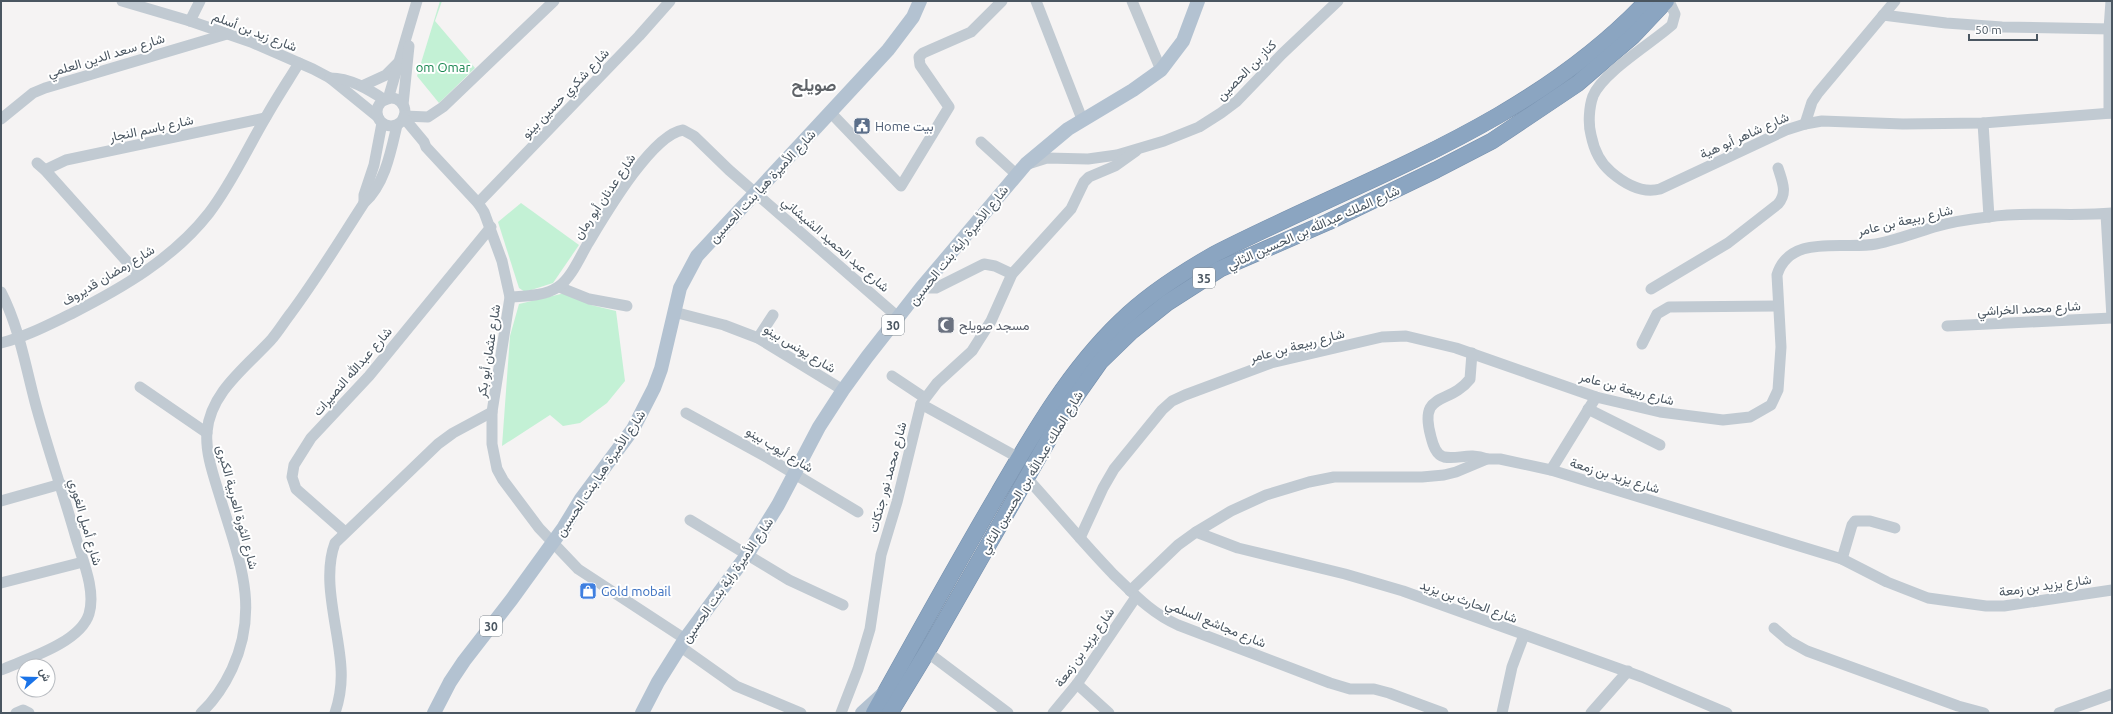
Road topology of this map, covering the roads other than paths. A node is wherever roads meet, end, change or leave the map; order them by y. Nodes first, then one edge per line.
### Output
1 (122, 1) edge
2 (200, 1) edge
3 (417, 1) edge
4 (554, 1) edge
5 (670, 1) edge
6 (920, 1) edge
7 (1002, 1) edge
8 (1036, 1) edge
9 (1132, 1) edge
10 (1198, 1) edge
11 (1338, 1) edge
12 (1647, 1) edge
13 (1666, 1) edge
14 (1670, 1) edge
15 (1895, 1) edge
16 (2111, 1) edge
17 (1883, 15) junction
18 (190, 21) junction
19 (2111, 29) edge
20 (410, 31) junction
21 (227, 34) junction
22 (400, 61) junction
23 (299, 63) junction
24 (1161, 70) junction
25 (330, 78) junction
26 (362, 86) junction
27 (386, 99) junction
28 (831, 112) junction
29 (2111, 113) edge
30 (402, 116) junction
31 (265, 118) junction
32 (1, 119) edge
33 (1082, 119) junction
34 (380, 120) junction
35 (1983, 123) junction
36 (1805, 124) junction
37 (1054, 139) junction
38 (981, 142) dead end
39 (1136, 151) junction
40 (1069, 158) junction
41 (1778, 168) dead end
42 (1021, 169) junction
43 (756, 192) junction
44 (364, 203) junction
45 (478, 203) junction
46 (2109, 214) edge
47 (1989, 217) junction
48 (491, 228) junction
49 (1012, 274) junction
50 (139, 275) junction
51 (559, 287) junction
52 (921, 288) junction
53 (1651, 289) dead end
54 (1, 292) edge
55 (510, 297) junction
56 (627, 306) dead end
57 (1777, 306) junction
58 (674, 312) junction
59 (773, 315) dead end
60 (899, 318) junction
61 (2112, 318) edge
62 (1947, 326) dead end
63 (20, 337) junction
64 (758, 338) junction
65 (1, 343) edge
66 (1642, 344) dead end
67 (1472, 353) junction
68 (892, 376) dead end
69 (140, 387) dead end
70 (843, 390) junction
71 (1596, 397) junction
72 (923, 401) junction
73 (1588, 409) junction
74 (492, 412) junction
75 (686, 413) dead end
76 (206, 433) junction
77 (1660, 445) dead end
78 (1019, 458) junction
79 (1487, 459) junction
80 (1551, 470) junction
81 (794, 474) junction
82 (1027, 478) junction
83 (61, 484) junction
84 (1, 501) edge
85 (858, 512) dead end
86 (690, 520) dead end
87 (1895, 528) dead end
88 (345, 532) junction
89 (1196, 532) junction
90 (1080, 538) junction
91 (552, 543) junction
92 (747, 555) junction
93 (1842, 559) junction
94 (83, 562) junction
95 (1, 583) edge
96 (2112, 590) edge
97 (1133, 594) junction
98 (843, 606) dead end
99 (1774, 628) dead end
100 (1524, 635) junction
101 (683, 643) junction
102 (927, 652) junction
103 (1, 670) edge
104 (1628, 671) junction
105 (1077, 684) junction
106 (886, 691) junction
107 (2112, 694) edge
108 (642, 710) edge
109 (893, 711) edge
110 (1439, 712) edge
111 (2062, 712) edge
112 (16, 713) edge
113 (29, 713) edge
114 (201, 713) edge
115 (335, 713) edge
116 (434, 713) edge
117 (801, 713) edge
118 (841, 713) edge
119 (862, 713) edge
120 (874, 713) edge
121 (1008, 713) edge
122 (1053, 713) edge
123 (1109, 713) edge
124 (1502, 713) edge
125 (1591, 713) edge
126 (1727, 713) edge
127 (1984, 713) edge

1 - 18 street, شارع زيد بن أسلم
2 - 18 street
3 - 20 street, شارع الثورة العربية الكبرى
4 - 30 street
5 - 45 street, شارع شكري حسين بينو
6 - 28 main road, شارع الأميرة هيا بنت الحسين / 30
7 - 28 street
8 - 33 street
9 - 24 street
10 - 24 main road, شارع الأميرة راية بنت الحسين / 30
11 - 39 street, كناز بن الحصين
12 - 78 highway, شارع الملك عبدالله بن الحسين الثاني / 35
13 - 82 highway, شارع الملك عبدالله بن الحسين الثاني / 35
14 - 36 street, شارع شاهر أبو هية
15 - 17 street
16 - 19 street
17 - 19 street
17 - 36 street
18 - 21 street, شارع زيد بن أسلم
19 - 29 street
20 - 22 street, شارع الثورة العربية الكبرى
20 - 30 street, شارع الثورة العربية الكبرى
21 - 23 street, شارع زيد بن أسلم
21 - 32 street, شارع سعد الدين العلمي
22 - 26 street
22 - 27 street, شارع الثورة العربية الكبرى
23 - 25 street, شارع زيد بن أسلم
23 - 31 street, شارع رمضان قديروف
24 - 33 main road, شارع الأميرة راية بنت الحسين / 30
25 - 26 street, شارع زيد بن أسلم
25 - 34 street, شارع زيد بن أسلم
26 - 27 street, شارع زيد بن أسلم
27 - 30 street
27 - 34 street
28 - 43 main road, شارع الأميرة هيا بنت الحسين / 30
29 - 35 street, شارع شاهر أبو هية
30 - 34 street
30 - 44 street, شارع الثورة العربية الكبرى
30 - 45 street, شارع عثمان أبو بكر
31 - 50 street, شارع رمضان قديروف
31 - 50 street, شارع باسم النجار
33 - 37 main road, شارع الأميرة راية بنت الحسين / 30
34 - 44 street, شارع الثورة العربية الكبرى
35 - 36 street, شارع شاهر أبو هية
35 - 47 street
37 - 40 street
37 - 42 main road, شارع الأميرة راية بنت الحسين / 30
38 - 42 street
39 - 40 street, كناز بن الحصين
39 - 49 street, شارع محمد نور جنكات
40 - 42 street, كناز بن الحصين
41 - 53 street
42 - 52 main road, شارع الأميرة راية بنت الحسين / 30
43 - 51 street, شارع عدنان أبو رمان
43 - 58 main road, شارع الأميرة هيا بنت الحسين / 30
43 - 60 street, شارع عبد الحميد الشيشاني
44 - 76 street, شارع الثورة العربية الكبرى
45 - 48 street, شارع عثمان أبو بكر
46 - 47 street, شارع ربيعة بن عامر
46 - 61 street
47 - 57 street, شارع ربيعة بن عامر
48 - 55 street, شارع عثمان أبو بكر
48 - 88 street, شارع عبدالله النصيرات
49 - 52 street
49 - 72 street, شارع محمد نور جنكات
50 - 63 street, شارع رمضان قديروف
51 - 55 street
51 - 56 street
52 - 60 main road, شارع الأميرة راية بنت الحسين / 30
54 - 63 street, شارع أميل الغوري
55 - 74 street, شارع عثمان أبو بكر
57 - 66 street
57 - 71 street, شارع ربيعة بن عامر
58 - 64 street, شارع يونس بينو
58 - 91 main road, شارع الأميرة هيا بنت الحسين / 30
59 - 64 street
60 - 70 main road, شارع الأميرة راية بنت الحسين / 30
61 - 62 street, شارع محمد الخراشي
63 - 65 street, شارع رمضان قديروف
63 - 83 street, شارع أميل الغوري
64 - 70 street, شارع يونس بينو
67 - 71 street, شارع ربيعة بن عامر
67 - 79 street
67 - 90 street, شارع ربيعة بن عامر
68 - 72 street
69 - 76 street
70 - 81 main road, شارع الأميرة راية بنت الحسين / 30
71 - 73 street
72 - 78 street
72 - 118 street, شارع محمد نور جنكات
73 - 77 street
73 - 80 street
74 - 88 street
74 - 91 street, شارع عثمان أبو بكر
75 - 81 street, شارع أيوب بينو
76 - 114 street, شارع الثورة العربية الكبرى
78 - 106 highway, شارع الملك عبدالله بن الحسين الثاني / 35
79 - 80 street, شارع يزيد بن زمعة
79 - 89 street, شارع يزيد بن زمعة
80 - 93 street, شارع يزيد بن زمعة
81 - 85 street, شارع أيوب بينو
81 - 92 main road, شارع الأميرة راية بنت الحسين / 30
82 - 90 street, شارع مجاشع السلمي
82 - 102 highway, شارع الملك عبدالله بن الحسين الثاني / 35
83 - 84 street
83 - 94 street, شارع أميل الغوري
86 - 92 street
87 - 93 street
88 - 115 street
89 - 97 street, شارع يزيد بن زمعة
89 - 100 street, شارع الحارث بن يزيد
90 - 97 street, شارع مجاشع السلمي
91 - 101 street, شارع عثمان أبو بكر
91 - 116 main road, شارع الأميرة هيا بنت الحسين / 30
92 - 98 street
92 - 101 main road, شارع الأميرة راية بنت الحسين / 30
93 - 96 street, شارع يزيد بن زمعة
94 - 95 street
94 - 103 street, شارع أميل الغوري
97 - 105 street, شارع يزيد بن زمعة
97 - 110 street, شارع مجاشع السلمي
99 - 127 street
100 - 104 street, شارع الحارث بن يزيد
100 - 124 street
101 - 108 main road, شارع الأميرة راية بنت الحسين / 30
101 - 117 street, شارع عثمان أبو بكر
102 - 109 highway, شارع الملك عبدالله بن الحسين الثاني / 35
102 - 121 street
104 - 125 street
104 - 126 street, شارع الحارث بن يزيد
105 - 122 street, شارع يزيد بن زمعة
105 - 123 street
106 - 119 main road
106 - 120 highway, شارع الملك عبدالله بن الحسين الثاني / 35
107 - 111 street
112 - 113 street

